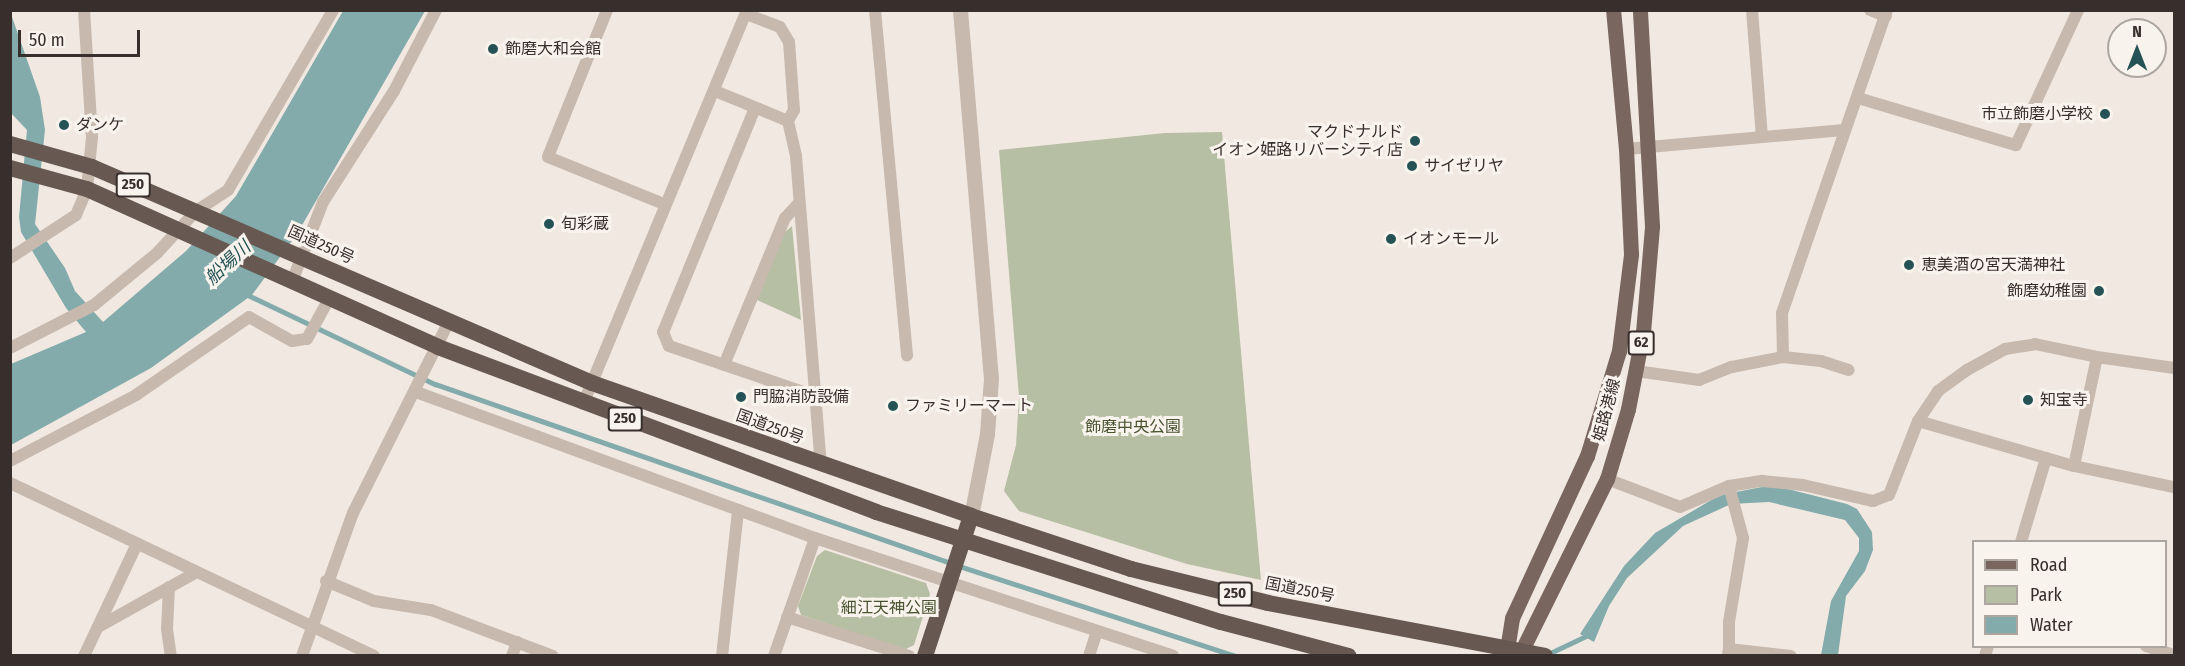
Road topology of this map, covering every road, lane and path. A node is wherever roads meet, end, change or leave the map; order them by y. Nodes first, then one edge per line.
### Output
1 (84, 10) edge
2 (333, 10) edge
3 (436, 10) edge
4 (607, 10) edge
5 (875, 10) edge
6 (960, 10) edge
7 (1612, 10) edge
8 (1640, 10) edge
9 (1752, 10) edge
10 (1870, 10) edge
11 (2078, 10) edge
12 (747, 12) edge
13 (1886, 13) edge
14 (716, 91) junction
15 (1858, 98) junction
16 (755, 108) junction
17 (788, 121) junction
18 (1844, 130) junction
19 (1762, 137) junction
20 (10, 144) edge
21 (1648, 147) junction
22 (1626, 149) junction
23 (92, 167) junction
24 (10, 168) edge
25 (87, 189) junction
26 (798, 204) junction
27 (666, 205) junction
28 (196, 211) junction
29 (179, 228) junction
30 (304, 257) junction
31 (10, 258) edge
32 (293, 279) junction
33 (330, 297) junction
34 (448, 323) junction
35 (438, 347) junction
36 (10, 348) edge
37 (907, 356) dead end
38 (1783, 357) junction
39 (2097, 357) junction
40 (724, 365) junction
41 (2175, 368) edge
42 (1849, 370) dead end
43 (1636, 371) junction
44 (592, 382) junction
45 (417, 389) junction
46 (815, 396) junction
47 (583, 404) junction
48 (1918, 421) junction
49 (2046, 458) junction
50 (10, 461) edge
51 (821, 465) junction
52 (2074, 466) junction
53 (1607, 479) junction
54 (10, 483) edge
55 (1729, 486) junction
56 (2175, 487) edge
57 (738, 510) junction
58 (971, 516) junction
59 (815, 538) junction
60 (964, 539) junction
61 (2022, 540) edge
62 (137, 544) junction
63 (195, 573) junction
64 (326, 581) junction
65 (951, 581) junction
66 (169, 587) junction
67 (787, 617) junction
68 (98, 627) junction
69 (311, 628) junction
70 (1096, 632) junction
71 (517, 642) junction
72 (2152, 648) edge
73 (1513, 652) edge
74 (1728, 652) edge
75 (2175, 655) edge
76 (84, 656) edge
77 (171, 656) edge
78 (302, 656) edge
79 (374, 656) edge
80 (512, 656) edge
81 (553, 656) edge
82 (722, 656) edge
83 (774, 656) edge
84 (909, 656) edge
85 (925, 656) edge
86 (1089, 656) edge
87 (1173, 656) edge
88 (1349, 656) edge
89 (1545, 656) edge
90 (1791, 656) edge

1 - 23 street
2 - 28 street
3 - 30 street
4 - 27 street
5 - 37 street
6 - 58 street
7 - 22 main road, 姫路港線 / 62
8 - 21 main road, 姫路港線 / 62
9 - 19 street
10 - 13 street
11 - 15 street
12 - 14 street
12 - 17 street
13 - 15 street
14 - 16 street
14 - 27 street
15 - 18 street
16 - 17 street
16 - 40 street
17 - 26 street
18 - 19 street
18 - 38 street
19 - 21 street
20 - 23 highway, 国道250号 / 250
21 - 22 street
21 - 43 main road, 姫路港線 / 62
22 - 73 main road, 姫路港線 / 62
23 - 25 street
23 - 28 highway, 国道250号 / 250
24 - 25 highway, 250
25 - 29 highway, 250
25 - 31 street
26 - 40 street
26 - 46 street
27 - 44 street
28 - 29 street
28 - 30 highway, 国道250号 / 250
29 - 32 highway, 250
29 - 36 street
30 - 32 street
30 - 34 highway, 国道250号 / 250
32 - 33 highway, 250
33 - 35 highway, 250
33 - 50 street
34 - 35 street
34 - 44 highway, 国道250号 / 250
35 - 45 street
35 - 47 highway, 250
38 - 42 street
38 - 43 street
39 - 41 street
39 - 48 street
39 - 52 street
40 - 46 street
43 - 53 main road, 姫路港線 / 62
44 - 47 street
44 - 51 highway, 国道250号 / 250
45 - 57 street
45 - 64 street
46 - 51 street
47 - 60 highway, 250
48 - 49 street
48 - 55 street
49 - 52 street
49 - 61 street
51 - 58 highway, 国道250号 / 250
52 - 56 street
53 - 55 street
53 - 73 main road, 姫路港線 / 62
54 - 62 street
55 - 74 street
57 - 59 street
57 - 82 street
58 - 60 highway
58 - 73 highway, 国道250号 / 250
59 - 65 street
59 - 67 street
60 - 65 highway
60 - 88 highway, 250
62 - 63 street
62 - 68 street
63 - 66 street
63 - 69 street
64 - 69 street
64 - 71 street
65 - 70 street
65 - 85 highway
66 - 68 street
66 - 77 street
67 - 83 street
67 - 84 street
68 - 76 street
69 - 78 street
69 - 79 street
70 - 86 street
70 - 87 street
71 - 80 street
71 - 81 street
72 - 75 street
73 - 89 highway, 国道250号 / 250
74 - 90 street

